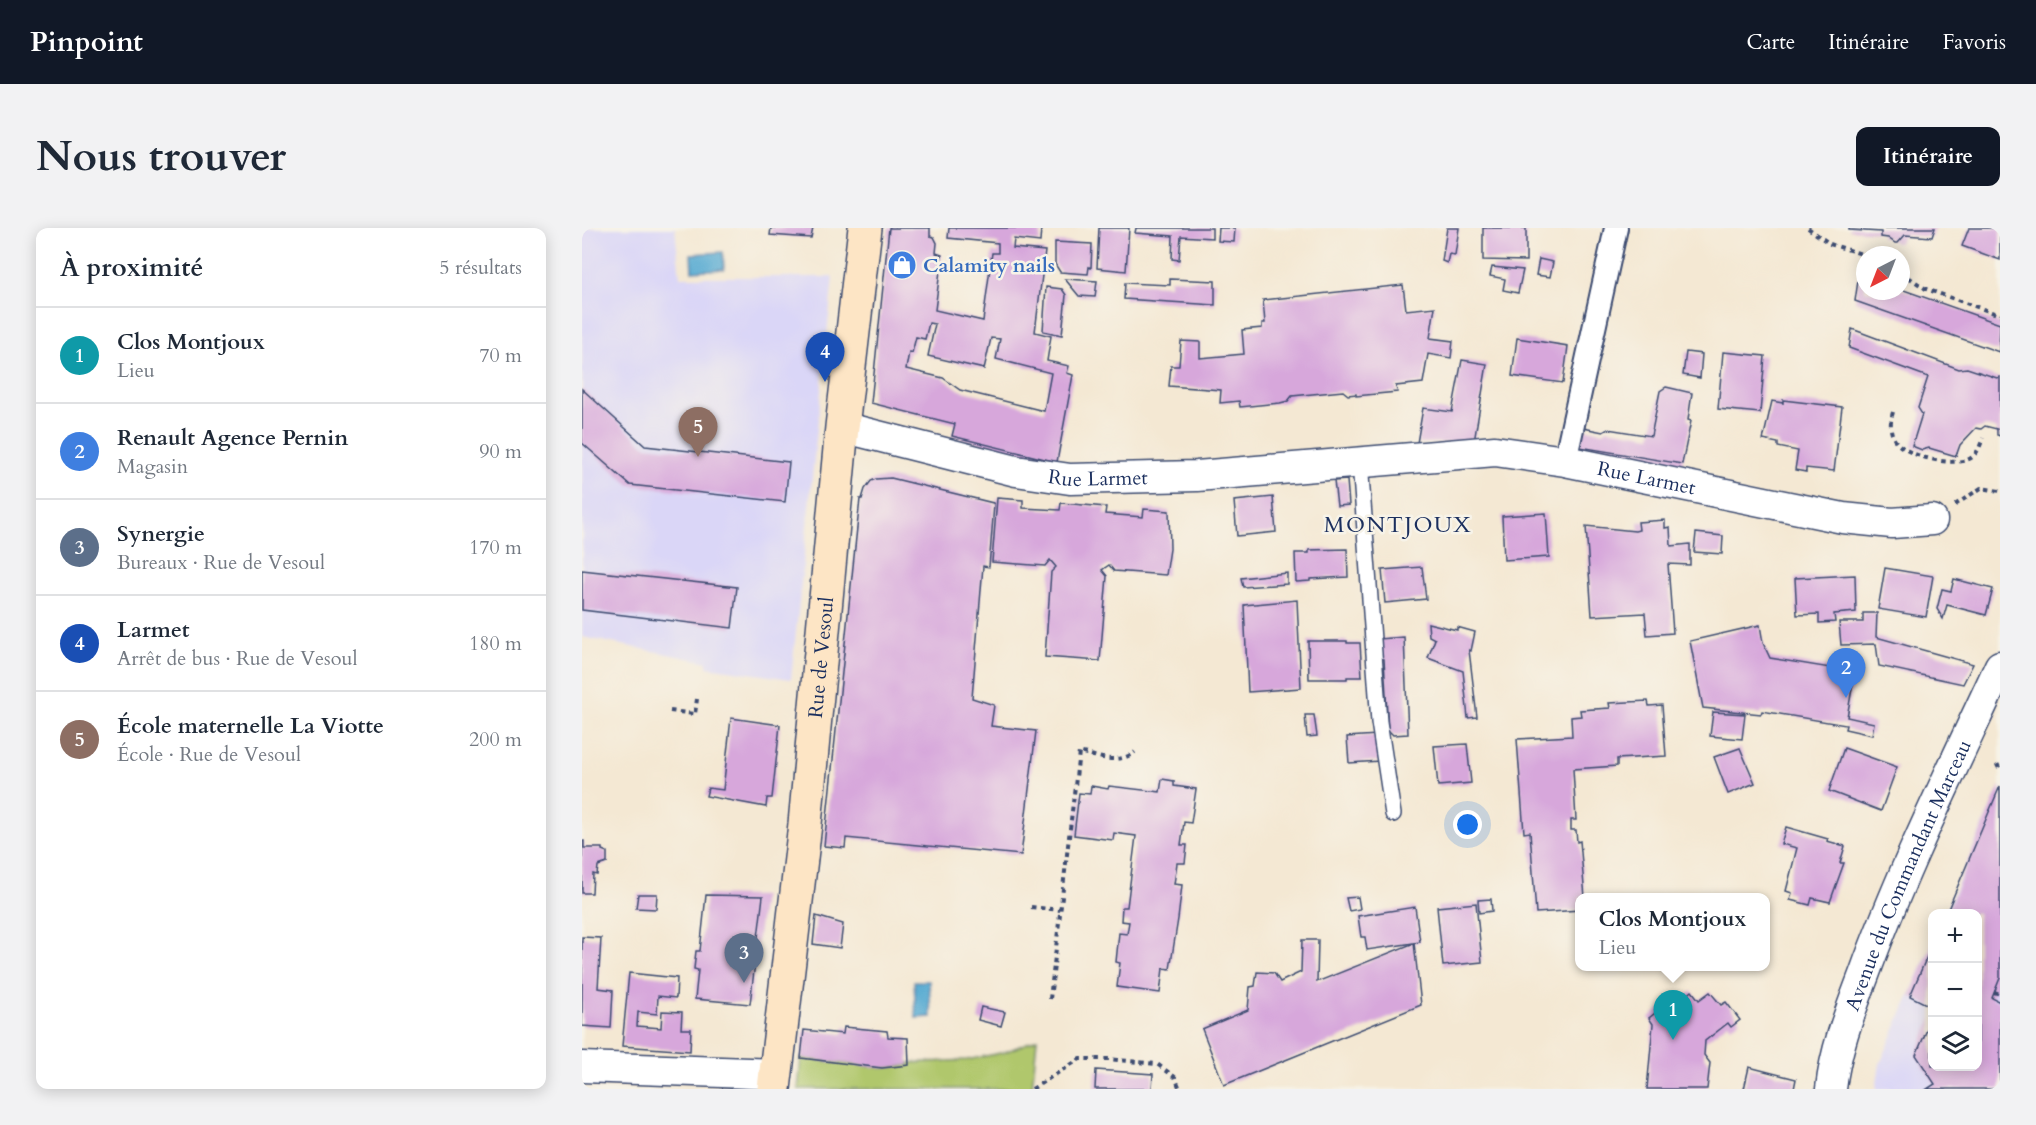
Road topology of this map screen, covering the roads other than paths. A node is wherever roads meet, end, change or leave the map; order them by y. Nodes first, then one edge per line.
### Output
1 (865, 228) edge
2 (1616, 228) edge
3 (842, 427) junction
4 (1565, 461) junction
5 (1360, 462) junction
6 (1932, 520) road end
7 (2000, 666) edge
8 (1394, 814) dead end
9 (582, 1066) edge
10 (775, 1081) edge
11 (1831, 1089) edge

1 - 3 main road, Rue de Vesoul
2 - 4 street
3 - 5 street, Rue Larmet
3 - 10 main road, Rue de Vesoul
4 - 5 street, Rue Larmet
4 - 6 street, Rue Larmet
5 - 8 lane
7 - 11 street, Avenue du Commandant Marceau
9 - 10 street

